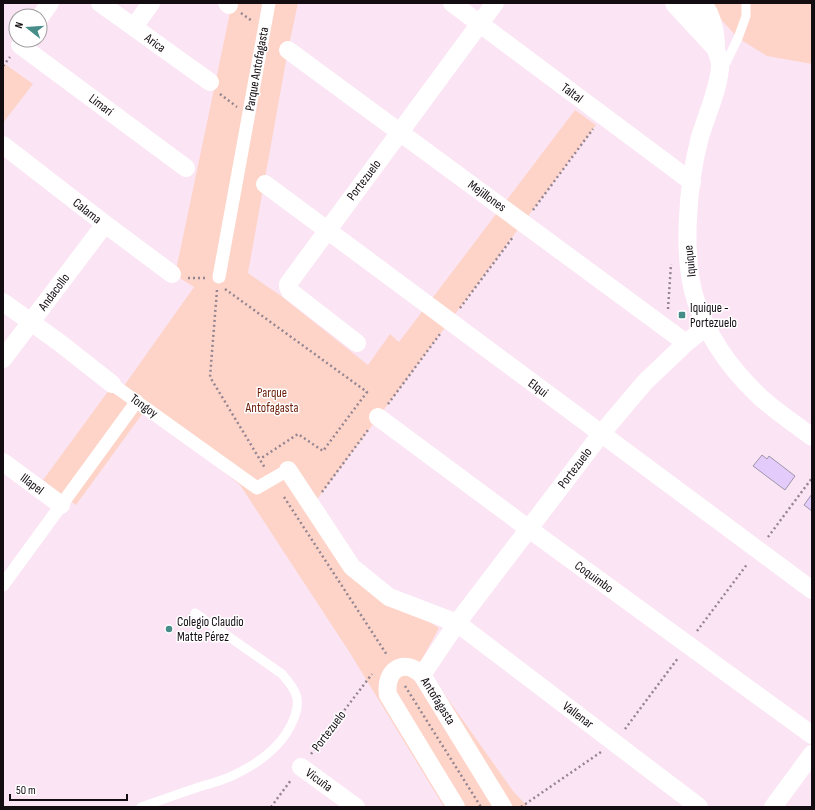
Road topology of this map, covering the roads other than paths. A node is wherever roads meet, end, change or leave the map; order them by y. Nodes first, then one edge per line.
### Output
1 (100, 3) edge
2 (151, 3) edge
3 (269, 3) edge
4 (452, 3) edge
5 (495, 3) edge
6 (676, 3) edge
7 (700, 3) edge
8 (746, 3) edge
9 (480, 24) junction
10 (134, 27) junction
11 (714, 44) junction
12 (24, 48) edge
13 (288, 50) dead end
14 (720, 75) junction
15 (210, 82) road end
16 (400, 132) junction
17 (3, 145) edge
18 (186, 168) dead end
19 (692, 182) junction
20 (265, 184) dead end
21 (105, 224) junction
22 (326, 231) junction
23 (172, 274) road end
24 (221, 283) road end
25 (3, 302) edge
26 (32, 322) junction
27 (707, 326) junction
28 (357, 343) dead end
29 (686, 343) junction
30 (3, 359) edge
31 (112, 384) joint
32 (137, 401) junction
33 (378, 417) dead end
34 (601, 434) junction
35 (812, 437) edge
36 (3, 462) edge
37 (288, 470) joint
38 (61, 505) junction
39 (529, 529) junction
40 (3, 585) edge
41 (812, 590) edge
42 (195, 612) dead end
43 (457, 623) junction
44 (422, 675) junction
45 (812, 735) edge
46 (812, 754) edge
47 (301, 767) road end
48 (141, 807) edge
49 (356, 807) edge
50 (456, 807) edge
51 (503, 807) edge
52 (698, 807) edge
53 (773, 807) edge

1 - 10 street, Arica
2 - 10 street
3 - 24 street, Parque Antofagasta
4 - 9 street, Taltal
5 - 9 street, Portezuelo
6 - 11 street
7 - 11 street
8 - 14 lane
9 - 16 street, Portezuelo
9 - 19 street, Taltal
10 - 15 street, Arica
11 - 14 street, Iquique
12 - 18 street, Limarí
13 - 16 street, Mejillones
14 - 19 street, Iquique
16 - 22 street, Portezuelo
16 - 29 street, Mejillones
17 - 21 street, Calama
19 - 27 street, Iquique
20 - 22 street, Elqui
21 - 23 street, Calama
21 - 26 street, Andacollo
22 - 28 street, Portezuelo
22 - 34 street, Elqui
25 - 26 street, Tongoy
26 - 30 street, Andacollo
26 - 31 street, Tongoy
27 - 29 street, Portezuelo
27 - 35 street, Iquique
29 - 34 street, Portezuelo
31 - 32 street, Tongoy
32 - 37 street, Tongoy
32 - 38 street
33 - 39 street, Coquimbo
34 - 39 street, Portezuelo
34 - 41 street, Elqui
36 - 38 street, Illapel
37 - 43 street
38 - 40 street
39 - 43 street, Portezuelo
39 - 45 street, Coquimbo
42 - 48 lane
43 - 44 street, Portezuelo
43 - 52 street, Vallenar
44 - 50 street, Antofagasta
44 - 51 street, Antofagasta
46 - 53 street
47 - 49 street, Vicuña

